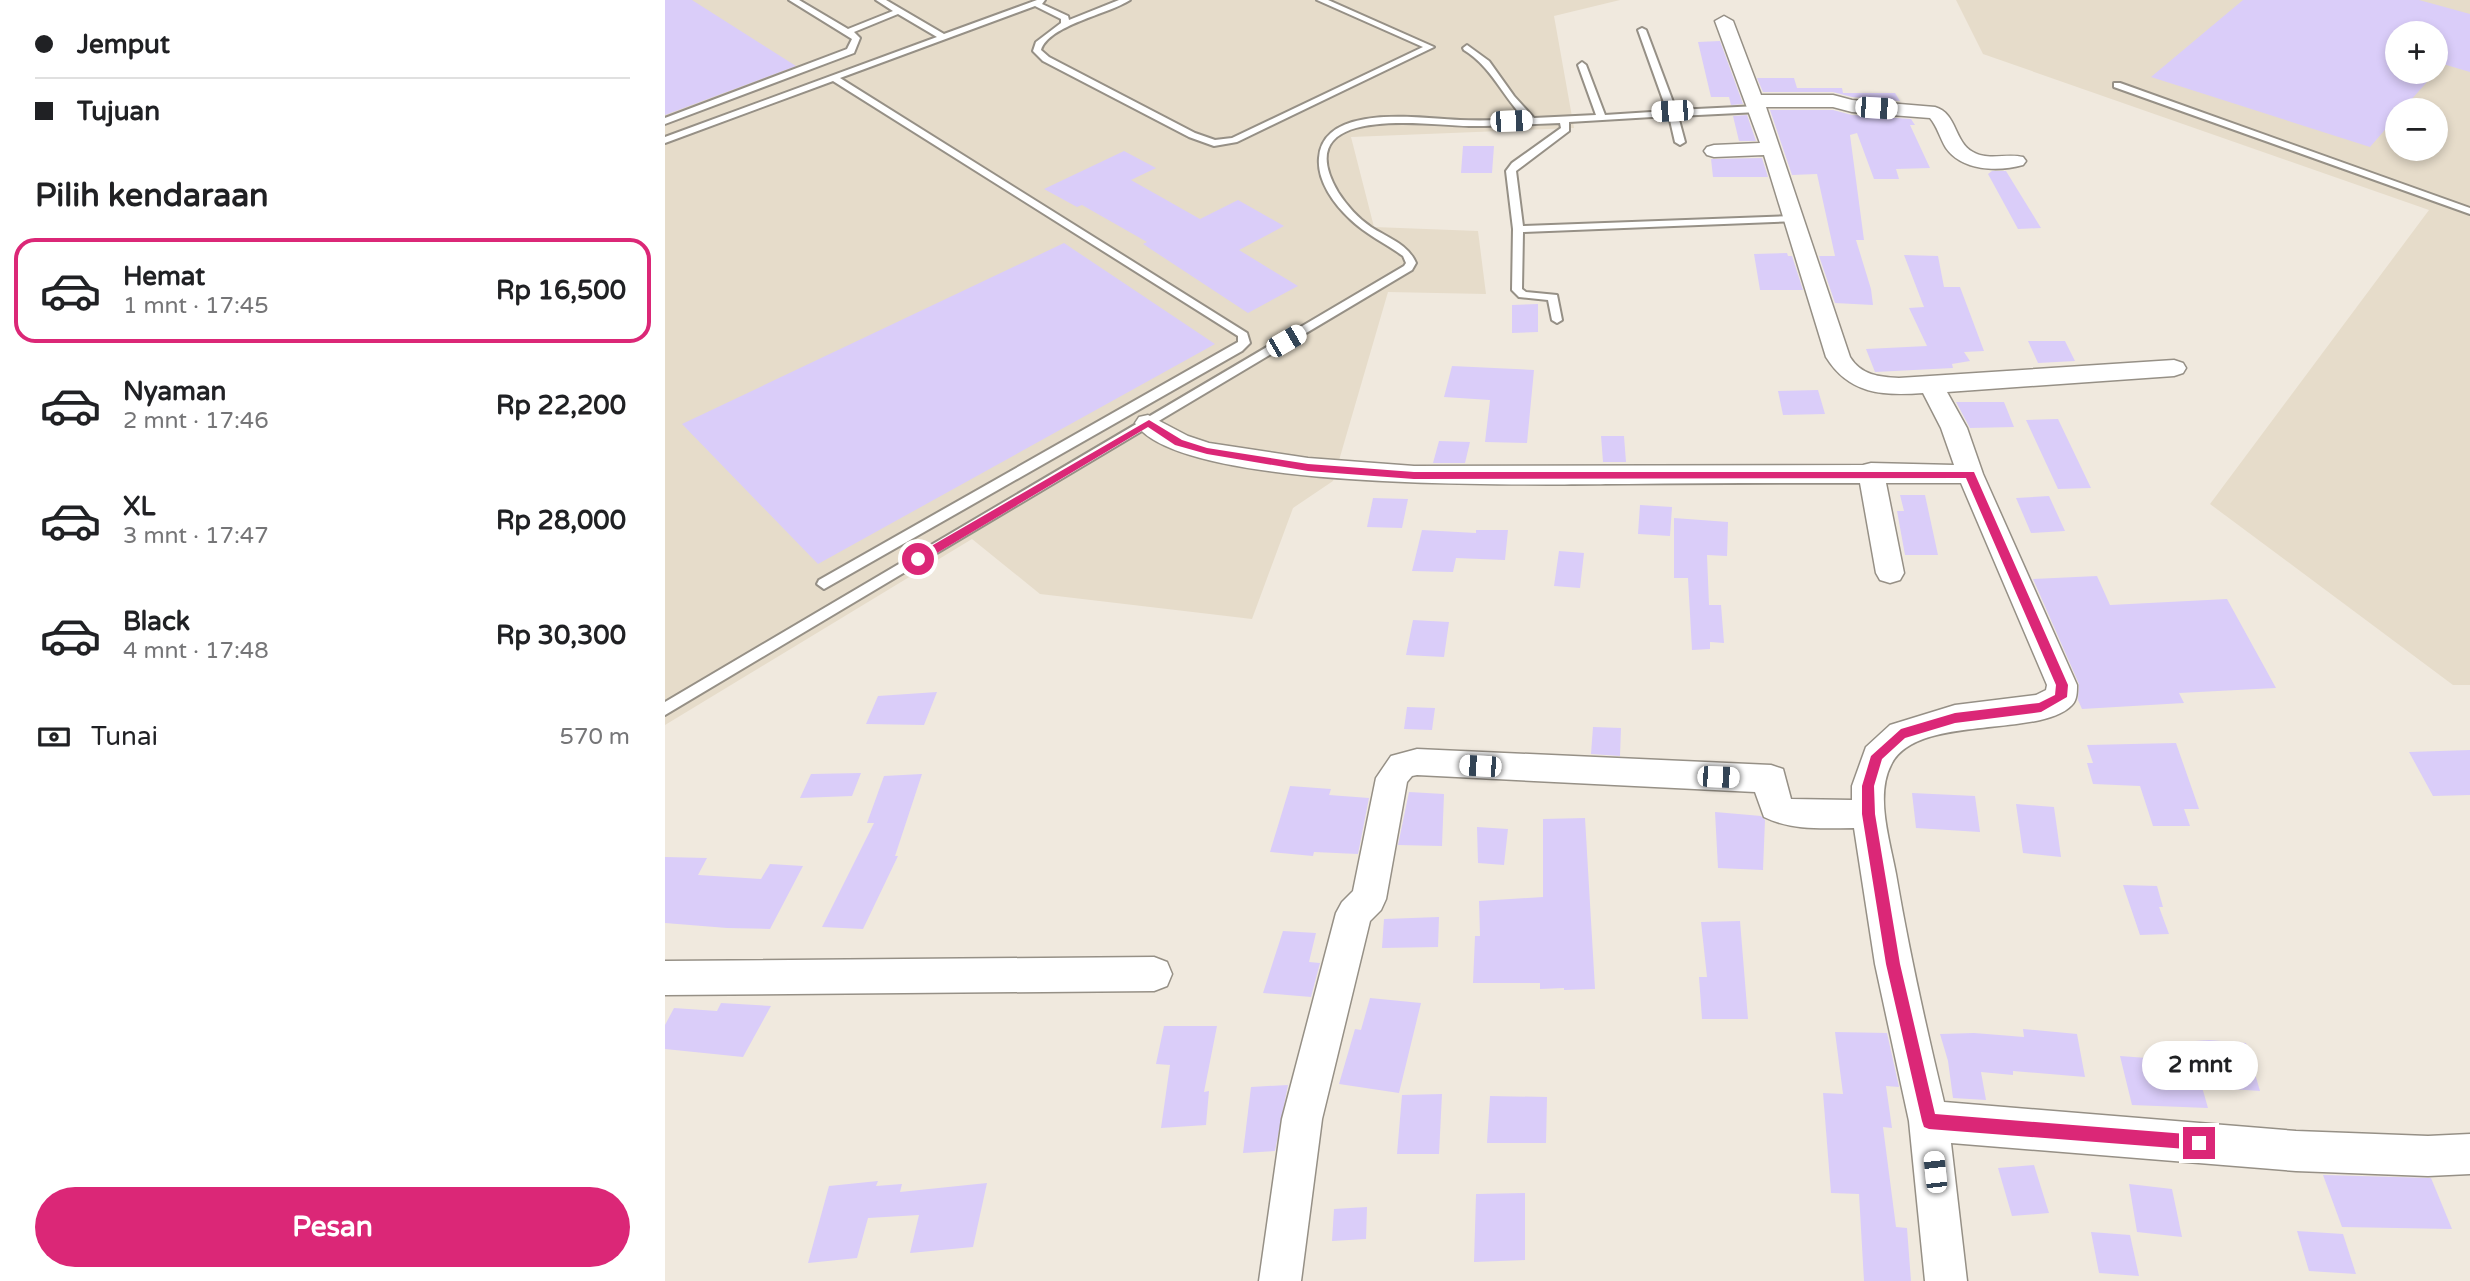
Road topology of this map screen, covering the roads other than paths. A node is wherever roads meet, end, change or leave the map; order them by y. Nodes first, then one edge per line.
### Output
1 (793, 0) edge
2 (880, 0) edge
3 (1126, 0) edge
4 (1321, 0) edge
5 (1039, 2) edge
6 (899, 11) junction
7 (1724, 21) dead end
8 (1065, 24) junction
9 (1642, 30) dead end
10 (848, 32) junction
11 (943, 37) junction
12 (1467, 48) dead end
13 (1582, 65) dead end
14 (832, 76) junction
15 (2117, 85) dead end
16 (1756, 105) junction
17 (1672, 111) junction
18 (1601, 116) junction
19 (1564, 117) junction
20 (1531, 120) junction
21 (665, 121) edge
22 (665, 139) edge
23 (1680, 142) dead end
24 (1772, 149) junction
25 (1714, 151) dead end
26 (2016, 161) dead end
27 (2470, 211) edge
28 (1794, 219) junction
29 (1518, 229) junction
30 (1557, 320) dead end
31 (2174, 368) dead end
32 (1931, 385) junction
33 (1149, 423) junction
34 (1871, 472) junction
35 (1970, 474) junction
36 (1890, 573) dead end
37 (824, 584) dead end
38 (665, 709) edge
39 (1869, 814) junction
40 (1154, 974) dead end
41 (665, 978) edge
42 (1929, 1121) junction
43 (2470, 1154) edge
44 (1280, 1281) edge
45 (1946, 1281) edge

1 - 10 lane
2 - 6 lane
3 - 8 lane
4 - 8 lane
5 - 8 lane
5 - 11 lane
6 - 10 lane
6 - 11 lane
7 - 16 street
9 - 17 lane
10 - 21 lane
11 - 14 lane
12 - 20 lane
13 - 18 lane
14 - 22 lane
14 - 37 lane
15 - 27 lane
16 - 17 lane
16 - 24 street
16 - 26 street
17 - 18 lane
17 - 23 lane
18 - 19 lane
19 - 20 lane
19 - 29 lane
20 - 33 lane
24 - 25 street
24 - 28 street
28 - 29 lane
28 - 32 street
29 - 30 lane
31 - 32 street
32 - 35 street
33 - 34 street
33 - 38 lane
34 - 35 street
34 - 36 street
35 - 39 street
39 - 42 street
39 - 44 street
40 - 41 street
42 - 43 street
42 - 45 street

